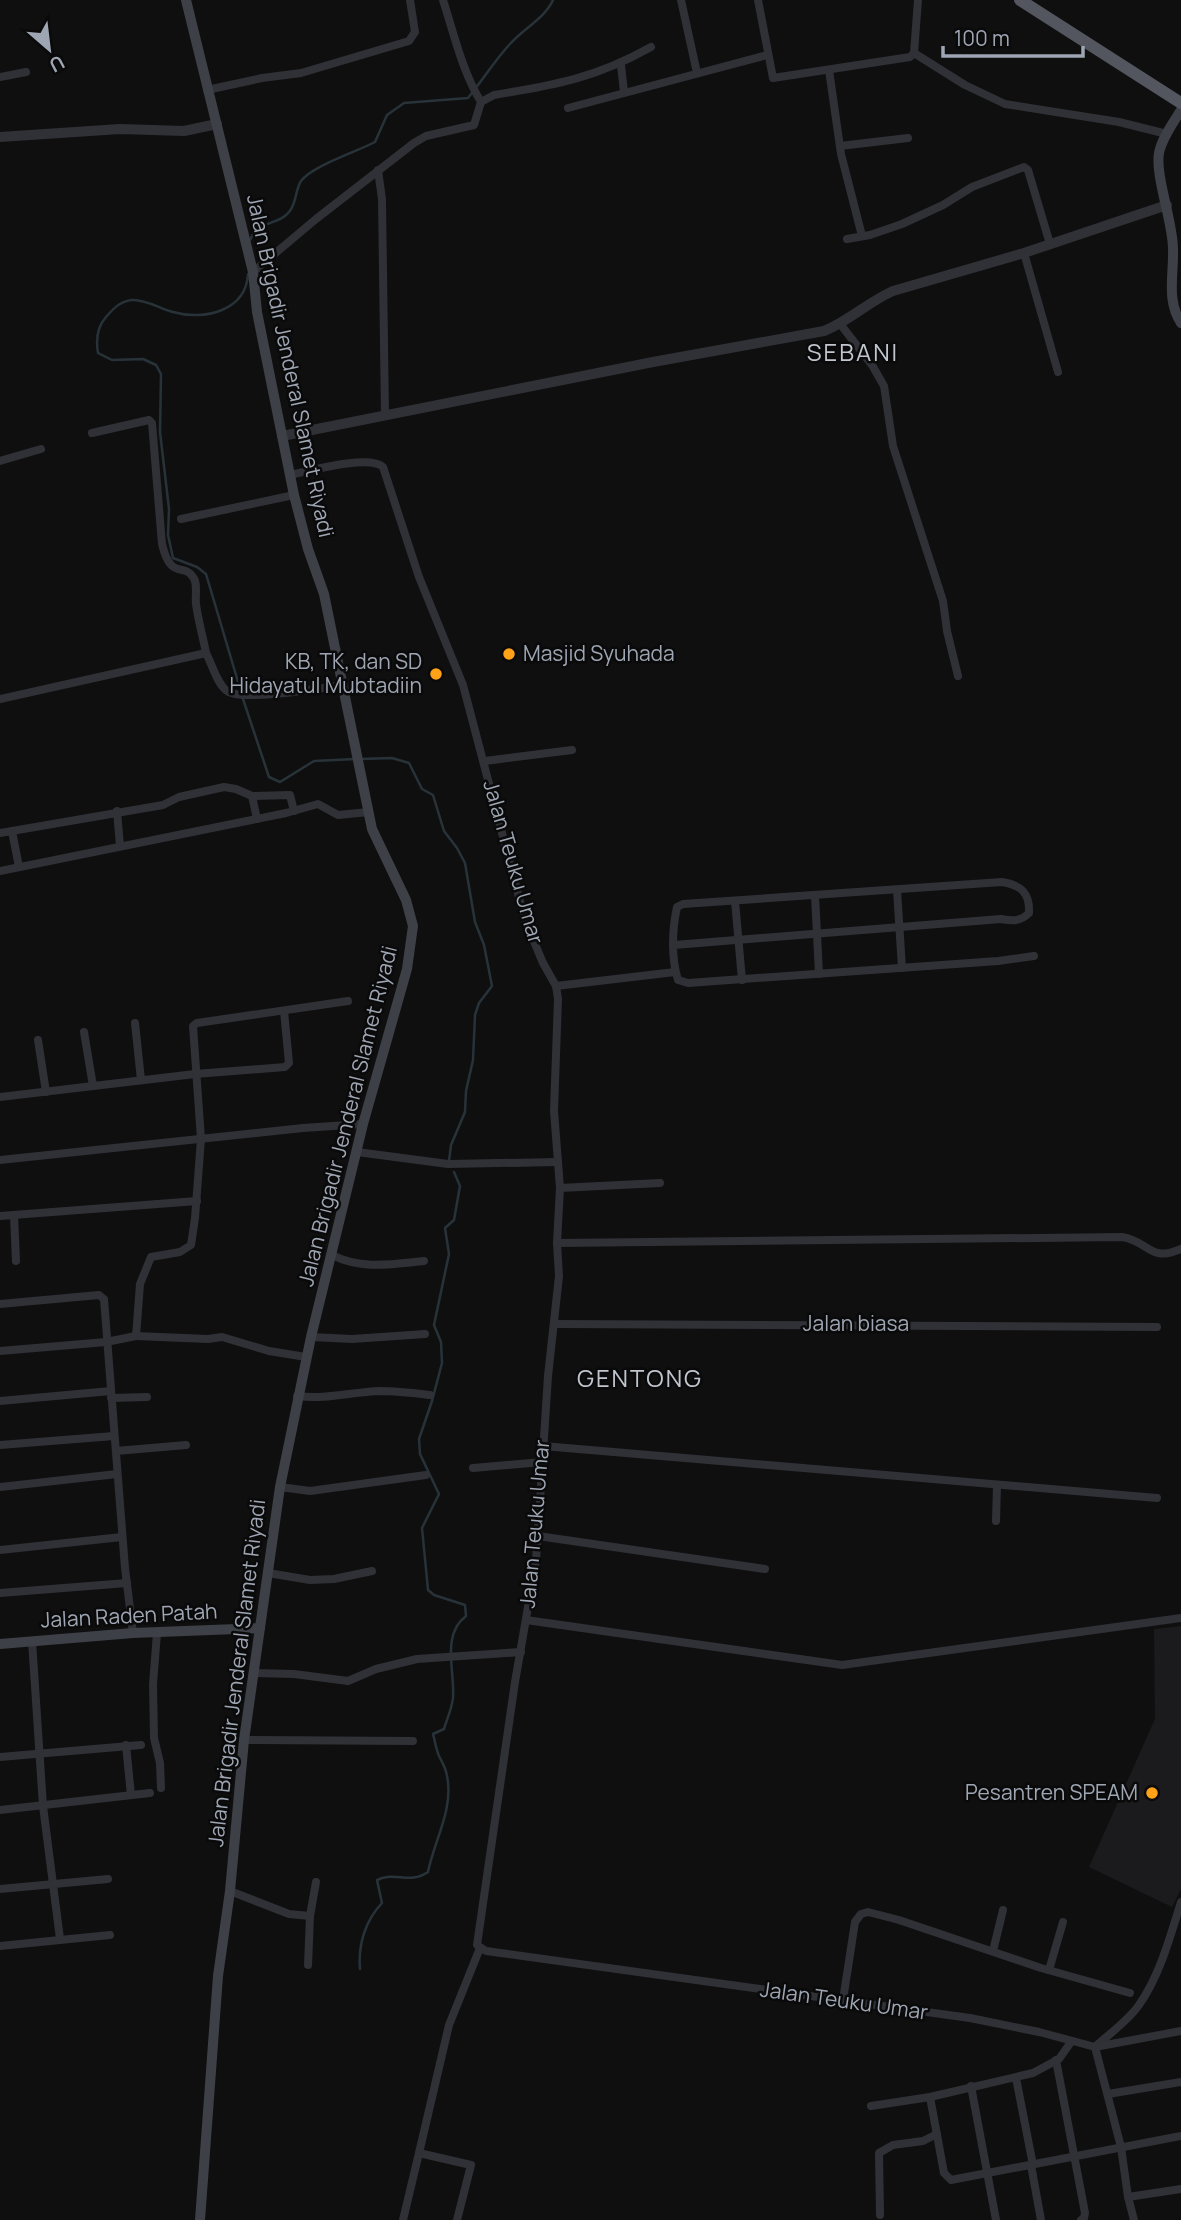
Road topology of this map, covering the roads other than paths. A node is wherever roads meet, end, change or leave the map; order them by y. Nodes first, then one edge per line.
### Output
1 (186, 0) edge
2 (410, 0) edge
3 (443, 0) edge
4 (681, 0) edge
5 (758, 0) edge
6 (918, 0) edge
7 (1020, 0) edge
8 (651, 47) dead end
9 (914, 53) junction
10 (767, 55) junction
11 (621, 65) junction
12 (829, 70) junction
13 (26, 72) dead end
14 (698, 73) junction
15 (0, 77) edge
16 (207, 90) junction
17 (624, 92) junction
18 (479, 99) junction
19 (1181, 103) edge
20 (568, 108) dead end
21 (1181, 110) edge
22 (217, 124) junction
23 (1167, 134) junction
24 (0, 137) edge
25 (908, 138) dead end
26 (840, 146) junction
27 (377, 170) junction
28 (1167, 205) junction
29 (862, 236) junction
30 (847, 239) dead end
31 (1050, 244) junction
32 (1024, 253) junction
33 (253, 272) junction
34 (1181, 323) edge
35 (841, 324) junction
36 (1058, 372) dead end
37 (385, 416) junction
38 (92, 433) dead end
39 (282, 436) junction
40 (41, 449) dead end
41 (0, 461) edge
42 (290, 475) junction
43 (294, 495) junction
44 (181, 519) dead end
45 (206, 653) junction
46 (958, 676) dead end
47 (342, 685) junction
48 (0, 699) edge
49 (572, 750) dead end
50 (485, 761) junction
51 (252, 796) junction
52 (117, 811) junction
53 (294, 811) junction
54 (369, 812) junction
55 (257, 819) junction
56 (12, 831) junction
57 (0, 833) edge
58 (120, 846) junction
59 (19, 867) junction
60 (0, 871) edge
61 (897, 890) junction
62 (815, 895) junction
63 (734, 901) junction
64 (899, 927) junction
65 (817, 933) junction
66 (738, 940) junction
67 (674, 944) junction
68 (1034, 956) dead end
69 (901, 968) junction
70 (675, 972) junction
71 (819, 974) junction
72 (742, 980) junction
73 (556, 986) junction
74 (348, 1001) dead end
75 (284, 1011) junction
76 (135, 1023) dead end
77 (84, 1032) dead end
78 (38, 1040) dead end
79 (195, 1074) junction
80 (141, 1080) junction
81 (93, 1086) junction
82 (47, 1092) junction
83 (0, 1097) edge
84 (363, 1124) junction
85 (201, 1139) junction
86 (357, 1152) junction
87 (0, 1160) edge
88 (558, 1162) junction
89 (660, 1183) dead end
90 (561, 1188) junction
91 (197, 1201) junction
92 (14, 1215) junction
93 (0, 1216) edge
94 (557, 1243) junction
95 (1181, 1250) edge
96 (331, 1255) junction
97 (16, 1261) dead end
98 (424, 1261) dead end
99 (0, 1304) edge
100 (554, 1324) junction
101 (1157, 1327) dead end
102 (425, 1334) dead end
103 (136, 1336) junction
104 (311, 1337) junction
105 (106, 1342) junction
106 (0, 1351) edge
107 (306, 1357) junction
108 (111, 1394) junction
109 (430, 1395) dead end
110 (297, 1396) junction
111 (147, 1397) dead end
112 (0, 1401) edge
113 (114, 1436) junction
114 (0, 1445) edge
115 (186, 1445) dead end
116 (543, 1446) junction
117 (116, 1451) junction
118 (542, 1462) junction
119 (473, 1468) dead end
120 (117, 1474) junction
121 (426, 1475) dead end
122 (998, 1485) junction
123 (0, 1487) edge
124 (281, 1487) junction
125 (1157, 1498) dead end
126 (996, 1521) dead end
127 (122, 1536) junction
128 (538, 1536) junction
129 (0, 1550) edge
130 (765, 1569) dead end
131 (372, 1572) dead end
132 (268, 1573) junction
133 (127, 1583) junction
134 (0, 1593) edge
135 (1181, 1618) edge
136 (526, 1620) junction
137 (260, 1628) junction
138 (133, 1633) junction
139 (157, 1633) junction
140 (32, 1642) junction
141 (0, 1644) edge
142 (521, 1652) junction
143 (254, 1673) junction
144 (244, 1740) junction
145 (413, 1741) dead end
146 (127, 1745) junction
147 (141, 1745) dead end
148 (39, 1753) junction
149 (0, 1757) edge
150 (161, 1788) dead end
151 (150, 1793) dead end
152 (131, 1795) junction
153 (43, 1805) junction
154 (0, 1810) edge
155 (108, 1879) dead end
156 (316, 1882) dead end
157 (52, 1884) junction
158 (0, 1889) edge
159 (230, 1891) junction
160 (1181, 1902) edge
161 (1003, 1910) dead end
162 (310, 1916) junction
163 (1063, 1922) dead end
164 (110, 1935) dead end
165 (60, 1939) junction
166 (0, 1946) edge
167 (480, 1948) junction
168 (993, 1951) junction
169 (308, 1965) dead end
170 (1049, 1970) junction
171 (1130, 1993) dead end
172 (844, 2000) junction
173 (1181, 2031) edge
174 (1071, 2042) junction
175 (1095, 2048) junction
176 (1056, 2060) junction
177 (1016, 2078) junction
178 (1181, 2082) edge
179 (971, 2086) junction
180 (1108, 2094) junction
181 (930, 2097) junction
182 (871, 2106) dead end
183 (937, 2134) junction
184 (1181, 2136) edge
185 (1121, 2147) junction
186 (419, 2153) junction
187 (1073, 2157) junction
188 (1032, 2165) junction
189 (989, 2174) junction
190 (1181, 2189) edge
191 (1128, 2197) junction
192 (880, 2215) dead end
193 (200, 2220) edge
194 (404, 2220) edge
195 (457, 2220) edge
196 (996, 2220) edge
197 (1041, 2220) edge
198 (1081, 2220) edge
199 (1135, 2220) edge

1 - 16 main road, Jalan Brigadir Jenderal Slamet Riyadi
2 - 16 street
3 - 18 street
4 - 14 street
5 - 10 street
6 - 9 street
7 - 19 highway
8 - 11 street
9 - 12 street
9 - 23 street
10 - 12 street
10 - 14 street
11 - 17 street
11 - 18 street
12 - 26 street
13 - 15 street
14 - 17 street
16 - 22 main road, Jalan Brigadir Jenderal Slamet Riyadi
17 - 20 street
18 - 27 street
21 - 23 main road
22 - 24 street
22 - 33 main road, Jalan Brigadir Jenderal Slamet Riyadi
23 - 28 main road
25 - 26 street
26 - 29 street
27 - 33 street
27 - 37 street
28 - 31 street
28 - 34 main road
29 - 30 street
29 - 31 street
31 - 32 street
32 - 35 street
32 - 36 street
33 - 39 main road, Jalan Brigadir Jenderal Slamet Riyadi
35 - 37 street
35 - 46 street
37 - 39 street
38 - 45 street
39 - 42 main road, Jalan Brigadir Jenderal Slamet Riyadi
40 - 41 street
42 - 43 main road, Jalan Brigadir Jenderal Slamet Riyadi
42 - 50 street, Jalan Teuku Umar
43 - 44 street
43 - 47 main road, Jalan Brigadir Jenderal Slamet Riyadi
45 - 47 street
45 - 48 street
47 - 54 main road, Jalan Brigadir Jenderal Slamet Riyadi
49 - 50 street
50 - 73 street, Jalan Teuku Umar
51 - 52 street
51 - 53 street
51 - 55 street
52 - 56 street
52 - 58 street
53 - 54 street
53 - 55 street
54 - 84 main road, Jalan Brigadir Jenderal Slamet Riyadi
55 - 58 street
56 - 57 street
56 - 59 street
58 - 59 street
59 - 60 street
61 - 62 street
61 - 64 street
61 - 64 street
62 - 63 street
62 - 65 street
63 - 66 street
63 - 67 street
64 - 65 street
64 - 69 street
65 - 66 street
65 - 71 street
66 - 67 street
66 - 72 street
67 - 70 street
68 - 69 street
69 - 71 street
70 - 72 street
70 - 73 street
71 - 72 street
73 - 88 street, Jalan Teuku Umar
74 - 75 street
75 - 79 street
75 - 79 street
76 - 80 street
77 - 81 street
78 - 82 street
79 - 80 street
79 - 85 street
80 - 81 street
81 - 82 street
82 - 83 street
84 - 85 street
84 - 86 main road, Jalan Brigadir Jenderal Slamet Riyadi
85 - 87 street
85 - 91 street
86 - 88 street
86 - 96 main road, Jalan Brigadir Jenderal Slamet Riyadi
88 - 90 street, Jalan Teuku Umar
89 - 90 street
90 - 94 street, Jalan Teuku Umar
91 - 92 street
91 - 103 street
92 - 93 street
92 - 97 street
94 - 95 street
94 - 100 street, Jalan Teuku Umar
96 - 98 street
96 - 104 main road, Jalan Brigadir Jenderal Slamet Riyadi
99 - 105 street
100 - 101 street, Jalan biasa
100 - 116 street, Jalan Teuku Umar
102 - 104 street
103 - 105 street
103 - 107 street
104 - 107 main road, Jalan Brigadir Jenderal Slamet Riyadi
105 - 106 street
105 - 108 street
107 - 110 main road, Jalan Brigadir Jenderal Slamet Riyadi
108 - 111 street
108 - 112 street
108 - 113 street
109 - 110 street
110 - 124 main road, Jalan Brigadir Jenderal Slamet Riyadi
113 - 114 street
113 - 117 street
115 - 117 street
116 - 118 street, Jalan Teuku Umar
116 - 122 street
117 - 120 street
118 - 119 street
118 - 128 street, Jalan Teuku Umar
120 - 123 street
120 - 127 street
121 - 124 street
122 - 125 street
122 - 126 street
124 - 132 main road, Jalan Brigadir Jenderal Slamet Riyadi
127 - 129 street
127 - 133 street
128 - 130 street
128 - 136 street, Jalan Teuku Umar
131 - 132 street
132 - 137 main road, Jalan Brigadir Jenderal Slamet Riyadi
133 - 134 street
133 - 138 street
135 - 136 street
136 - 142 street, Jalan Teuku Umar
137 - 139 main road, Jalan Raden Patah
137 - 143 main road, Jalan Brigadir Jenderal Slamet Riyadi
138 - 139 main road, Jalan Raden Patah
138 - 140 main road, Jalan Raden Patah
139 - 150 street
140 - 141 main road, Jalan Raden Patah
140 - 148 street
142 - 143 street
142 - 167 street, Jalan Teuku Umar
143 - 144 main road, Jalan Brigadir Jenderal Slamet Riyadi
144 - 145 street
144 - 159 main road, Jalan Brigadir Jenderal Slamet Riyadi
146 - 147 street
146 - 148 street
146 - 152 street
148 - 149 street
148 - 153 street
151 - 152 street
152 - 153 street
153 - 154 street
153 - 157 street
155 - 157 street
156 - 162 street
157 - 158 street
157 - 165 street
159 - 162 street
159 - 193 main road, Jalan Brigadir Jenderal Slamet Riyadi
160 - 175 street
161 - 168 street
162 - 169 street
163 - 170 street
164 - 165 street
165 - 166 street
167 - 172 street, Jalan Teuku Umar
167 - 186 street
168 - 170 street
168 - 172 street
170 - 171 street
172 - 174 street, Jalan Teuku Umar
173 - 175 street
174 - 175 street, Jalan Teuku Umar
174 - 176 street
175 - 180 street
176 - 177 street
176 - 187 street
177 - 179 street
177 - 188 street
178 - 180 street
179 - 181 street
179 - 189 street
180 - 185 street
181 - 182 street
181 - 183 street
183 - 189 street
183 - 192 street
184 - 185 street
185 - 187 street
185 - 191 street
186 - 194 street
186 - 195 street
187 - 188 street
187 - 198 street
188 - 189 street
188 - 197 street
189 - 196 street
190 - 191 street
191 - 199 street

